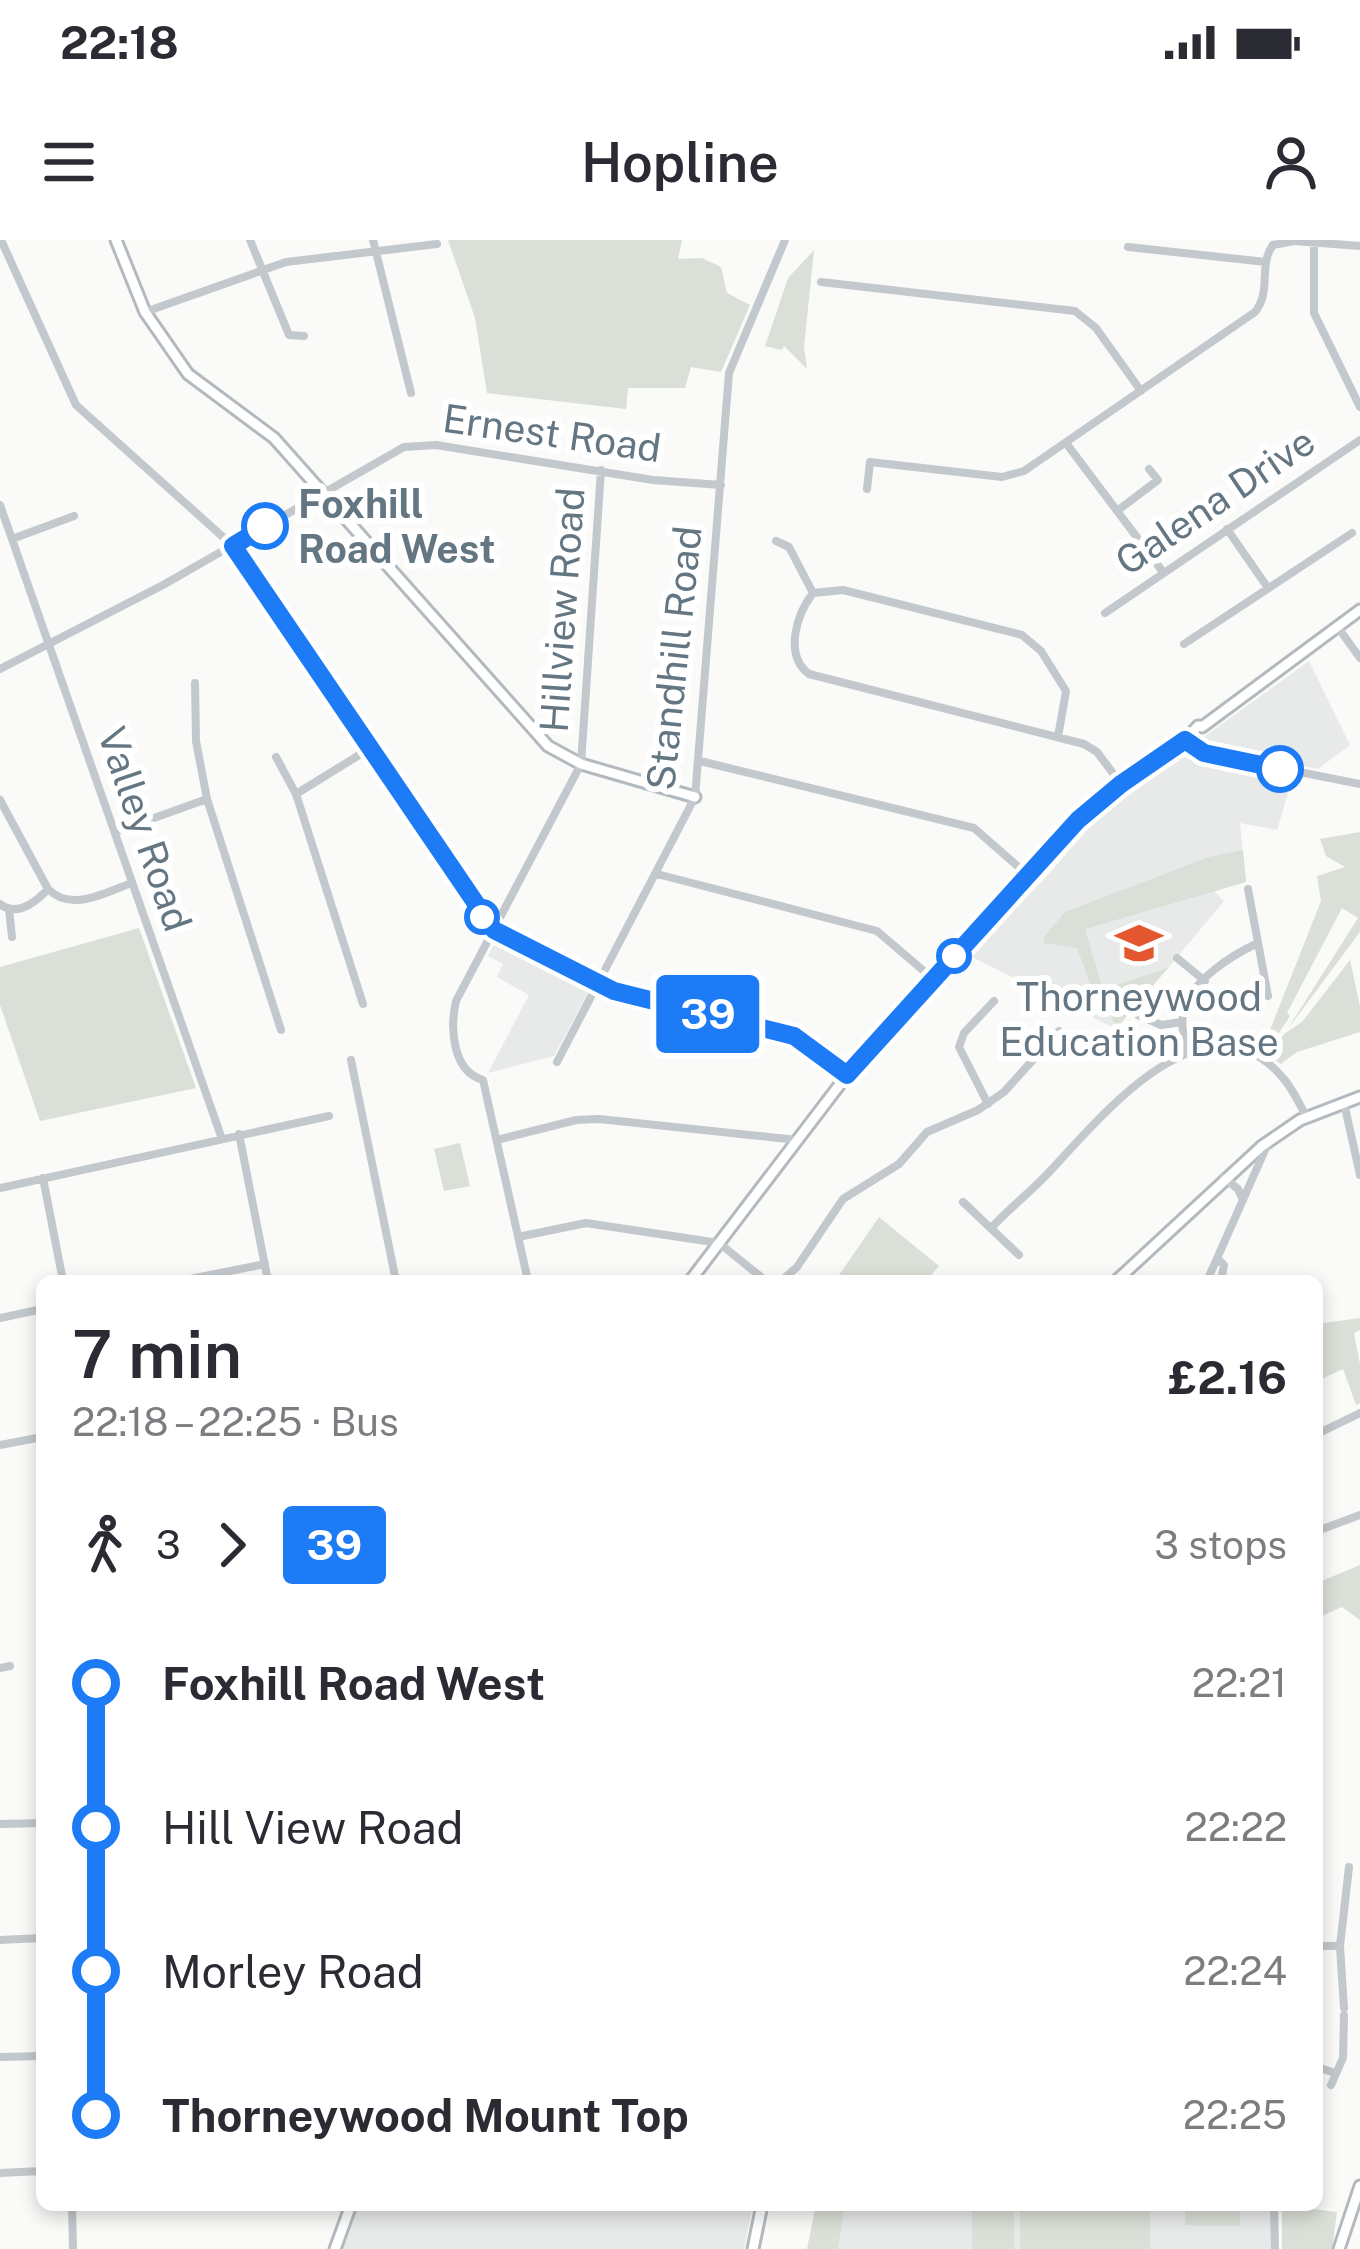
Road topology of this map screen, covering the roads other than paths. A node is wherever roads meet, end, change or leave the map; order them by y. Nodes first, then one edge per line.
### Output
1 (1, 240) edge
2 (116, 240) edge
3 (250, 240) edge
4 (373, 240) edge
5 (784, 240) edge
6 (1271, 242) edge
7 (1314, 242) edge
8 (437, 244) dead end
9 (1360, 246) edge
10 (1128, 247) dead end
11 (378, 253) junction
12 (1266, 262) junction
13 (260, 268) junction
14 (821, 282) dead end
15 (145, 312) junction
16 (304, 336) dead end
17 (1141, 391) junction
18 (411, 393) dead end
19 (1360, 407) edge
20 (1360, 440) edge
21 (1066, 443) junction
22 (1149, 469) dead end
23 (601, 470) junction
24 (721, 485) junction
25 (867, 489) dead end
26 (322, 492) junction
27 (0, 506) edge
28 (1117, 511) junction
29 (74, 516) dead end
30 (1226, 529) junction
31 (1352, 533) dead end
32 (12, 539) junction
33 (776, 541) dead end
34 (233, 546) junction
35 (1163, 572) junction
36 (1268, 588) junction
37 (812, 593) junction
38 (1105, 613) dead end
39 (1348, 618) edge
40 (1184, 644) dead end
41 (48, 646) junction
42 (1360, 658) edge
43 (0, 669) edge
44 (195, 683) dead end
45 (1058, 737) junction
46 (1187, 738) junction
47 (369, 749) junction
48 (276, 757) dead end
49 (700, 761) junction
50 (581, 764) junction
51 (1121, 784) junction
52 (1360, 784) edge
53 (296, 794) junction
54 (695, 796) junction
55 (207, 799) junction
56 (0, 800) edge
57 (115, 832) junction
58 (657, 874) junction
59 (1030, 878) junction
60 (132, 883) junction
61 (1248, 889) dead end
62 (48, 890) junction
63 (4, 907) edge
64 (494, 930) junction
65 (12, 937) dead end
66 (1258, 943) junction
67 (1177, 958) dead end
68 (932, 978) junction
69 (601, 981) junction
70 (1205, 981) junction
71 (1268, 996) dead end
72 (994, 1001) dead end
73 (362, 1004) dead end
74 (1145, 1016) dead end
75 (1182, 1022) junction
76 (281, 1030) dead end
77 (1059, 1031) dead end
78 (1187, 1050) junction
79 (960, 1054) junction
80 (351, 1060) dead end
81 (948, 1060) dead end
82 (557, 1062) dead end
83 (847, 1075) junction
84 (1360, 1097) edge
85 (1344, 1102) junction
86 (988, 1104) junction
87 (329, 1116) dead end
88 (1306, 1117) junction
89 (239, 1134) junction
90 (222, 1139) junction
91 (496, 1140) junction
92 (797, 1140) junction
93 (1269, 1141) junction
94 (1360, 1175) edge
95 (43, 1178) junction
96 (1224, 1178) junction
97 (0, 1188) edge
98 (1244, 1201) junction
99 (963, 1202) dead end
100 (992, 1226) junction
101 (518, 1237) junction
102 (718, 1243) junction
103 (1019, 1256) dead end
104 (1218, 1259) junction
105 (265, 1264) junction
106 (62, 1275) edge
107 (210, 1275) edge
108 (267, 1275) edge
109 (395, 1275) edge
110 (527, 1275) edge
111 (694, 1275) edge
112 (758, 1275) edge
113 (788, 1275) edge
114 (1122, 1275) edge
115 (1211, 1275) edge
116 (1222, 1275) edge
117 (36, 1311) edge
118 (0, 1318) edge
119 (1360, 1413) edge
120 (1323, 1431) edge
121 (36, 1438) edge
122 (0, 1445) edge
123 (1360, 1515) edge
124 (1323, 1529) edge
125 (36, 1823) edge
126 (0, 1824) edge
127 (1348, 1867) dead end
128 (36, 1938) edge
129 (0, 1940) edge
130 (1323, 1946) edge
131 (1340, 1946) junction
132 (36, 2056) edge
133 (0, 2057) edge
134 (1323, 2069) edge
135 (1335, 2073) junction
136 (1331, 2085) dead end
137 (36, 2171) edge
138 (0, 2173) edge
139 (1360, 2186) edge
140 (72, 2211) edge
141 (349, 2211) edge
142 (761, 2211) edge
143 (1274, 2211) edge
144 (73, 2249) edge
145 (335, 2249) edge
146 (753, 2249) edge
147 (1275, 2249) edge
148 (1339, 2249) edge

1 - 34 street
2 - 15 street
3 - 13 street
4 - 11 street
5 - 24 street, Standhill Road
6 - 7 street
6 - 12 street
7 - 9 street
7 - 19 street
8 - 11 street
10 - 12 street
11 - 13 street
11 - 18 street
12 - 17 street
13 - 15 street
13 - 16 street
14 - 17 street
15 - 26 street
17 - 21 street
20 - 30 street, Galena Drive
21 - 25 street
21 - 28 street
22 - 28 street
23 - 24 street, Ernest Road
23 - 26 street, Ernest Road
23 - 50 street, Hillview Road
24 - 49 street, Standhill Road
26 - 34 street, Ernest Road
26 - 50 street
27 - 32 street, Valley Road
28 - 35 street
29 - 32 street
30 - 35 street, Galena Drive
30 - 36 street
31 - 36 street
32 - 41 street, Valley Road
33 - 37 street
34 - 41 street, Ernest Road
34 - 47 street
35 - 38 street, Galena Drive
36 - 40 street
37 - 45 street
37 - 45 street
39 - 42 street
39 - 46 street
41 - 43 street, Ernest Road
41 - 57 street, Valley Road
44 - 55 street
45 - 51 street
46 - 51 street
46 - 52 street
47 - 53 street
47 - 64 street
48 - 53 street
49 - 54 street, Standhill Road
49 - 59 street
50 - 54 street
50 - 64 street, Hillview Road
51 - 59 street
53 - 73 street
54 - 58 street, Standhill Road
55 - 57 street
55 - 76 street
56 - 62 street
57 - 60 street, Valley Road
58 - 68 street
58 - 69 street, Standhill Road
59 - 68 street
60 - 62 street
60 - 90 street, Valley Road
61 - 66 street
62 - 63 street
63 - 65 street
64 - 69 street
64 - 91 street, Hillview Road
66 - 70 street
66 - 71 street
67 - 70 street
68 - 83 street
69 - 82 street, Standhill Road
69 - 83 street
70 - 75 street
72 - 79 street
74 - 75 street
75 - 78 street
77 - 86 street
78 - 88 street
78 - 100 street
79 - 81 street
79 - 86 street
80 - 109 street
83 - 92 street
84 - 85 street
85 - 88 street
85 - 94 street
86 - 113 street
87 - 89 street
88 - 93 street
89 - 90 street
89 - 105 street
90 - 95 street
91 - 92 street
91 - 101 street, Hillview Road
92 - 102 street
93 - 96 street
93 - 98 street
95 - 97 street
95 - 106 street
96 - 98 street
96 - 114 street
98 - 104 street
99 - 100 street
100 - 103 street
101 - 102 street
101 - 110 street, Hillview Road
102 - 111 street
102 - 112 street
104 - 115 street
104 - 116 street
105 - 107 street
105 - 108 street
117 - 118 street
119 - 120 street
121 - 122 street
123 - 124 street
125 - 126 street
127 - 131 street
128 - 129 street
130 - 131 street
131 - 135 street
132 - 133 street
134 - 135 street
135 - 136 street
137 - 138 street
139 - 148 street
140 - 144 street
141 - 145 street
142 - 146 street
143 - 147 street

